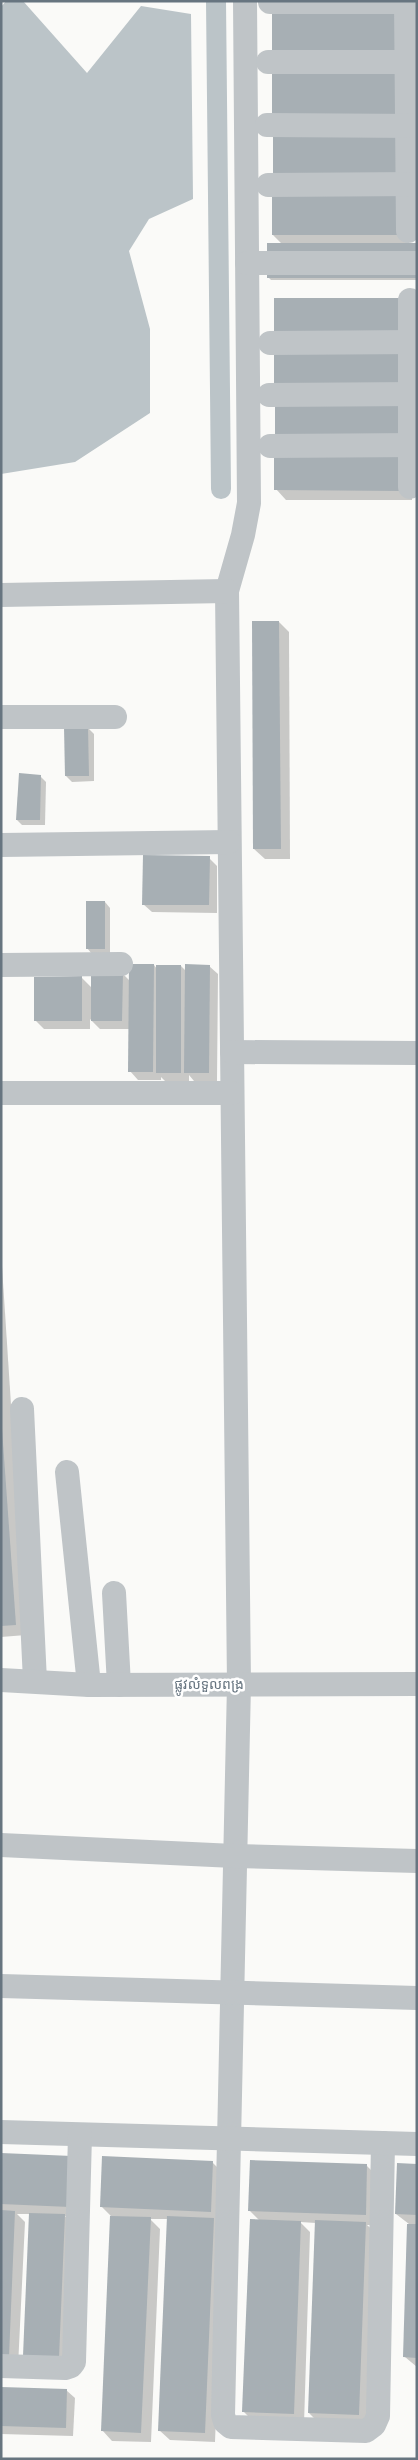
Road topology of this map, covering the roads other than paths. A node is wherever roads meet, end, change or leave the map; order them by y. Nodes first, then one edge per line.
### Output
1 (245, 1) edge
2 (406, 1) edge
3 (270, 2) edge
4 (417, 2) edge
5 (268, 62) dead end
6 (412, 62) edge
7 (267, 125) dead end
8 (412, 126) edge
9 (412, 184) edge
10 (268, 185) dead end
11 (408, 231) dead end
12 (247, 263) junction
13 (417, 263) edge
14 (410, 300) dead end
15 (413, 342) edge
16 (270, 344) dead end
17 (413, 394) edge
18 (269, 395) dead end
19 (270, 446) dead end
20 (413, 446) edge
21 (410, 487) dead end
22 (226, 591) junction
23 (1, 595) edge
24 (1, 717) edge
25 (115, 717) dead end
26 (229, 842) junction
27 (1, 845) edge
28 (121, 964) dead end
29 (1, 965) edge
30 (232, 1052) junction
31 (417, 1053) edge
32 (1, 1093) edge
33 (232, 1093) junction
34 (22, 1409) dead end
35 (67, 1472) dead end
36 (114, 1593) dead end
37 (1, 1680) edge
38 (35, 1682) junction
39 (238, 1684) junction
40 (417, 1684) edge
41 (89, 1685) junction
42 (119, 1685) junction
43 (1, 1845) edge
44 (234, 1856) junction
45 (417, 1860) edge
46 (1, 1986) edge
47 (231, 1993) junction
48 (417, 1998) edge
49 (1, 2132) edge
50 (80, 2135) junction
51 (228, 2139) junction
52 (383, 2143) junction
53 (417, 2144) edge
54 (1, 2366) edge

1 - 12 street
2 - 3 street
2 - 4 street
2 - 6 street
5 - 6 street
6 - 8 street
7 - 8 street
8 - 9 street
9 - 10 street
9 - 11 street
12 - 13 street
12 - 22 street
14 - 15 street
15 - 16 street
15 - 17 street
17 - 18 street
17 - 20 street
19 - 20 street
20 - 21 street
22 - 23 street
22 - 26 street
24 - 25 street
26 - 27 street
26 - 30 street
28 - 29 street
30 - 31 street
30 - 33 street
32 - 33 street
33 - 39 street
34 - 38 street
35 - 41 street
36 - 42 street
37 - 38 street, ផ្លូវលំទួលពង្រ
38 - 41 street, ផ្លូវលំទួលពង្រ
39 - 40 street, ផ្លូវលំទួលពង្រ
39 - 42 street, ផ្លូវលំទួលពង្រ
39 - 44 street
41 - 42 street, ផ្លូវលំទួលពង្រ
43 - 44 street
44 - 45 street
44 - 47 street
46 - 47 street
47 - 48 street
47 - 51 street
49 - 50 street
50 - 51 street
50 - 54 street
51 - 52 street
51 - 52 street
52 - 53 street

